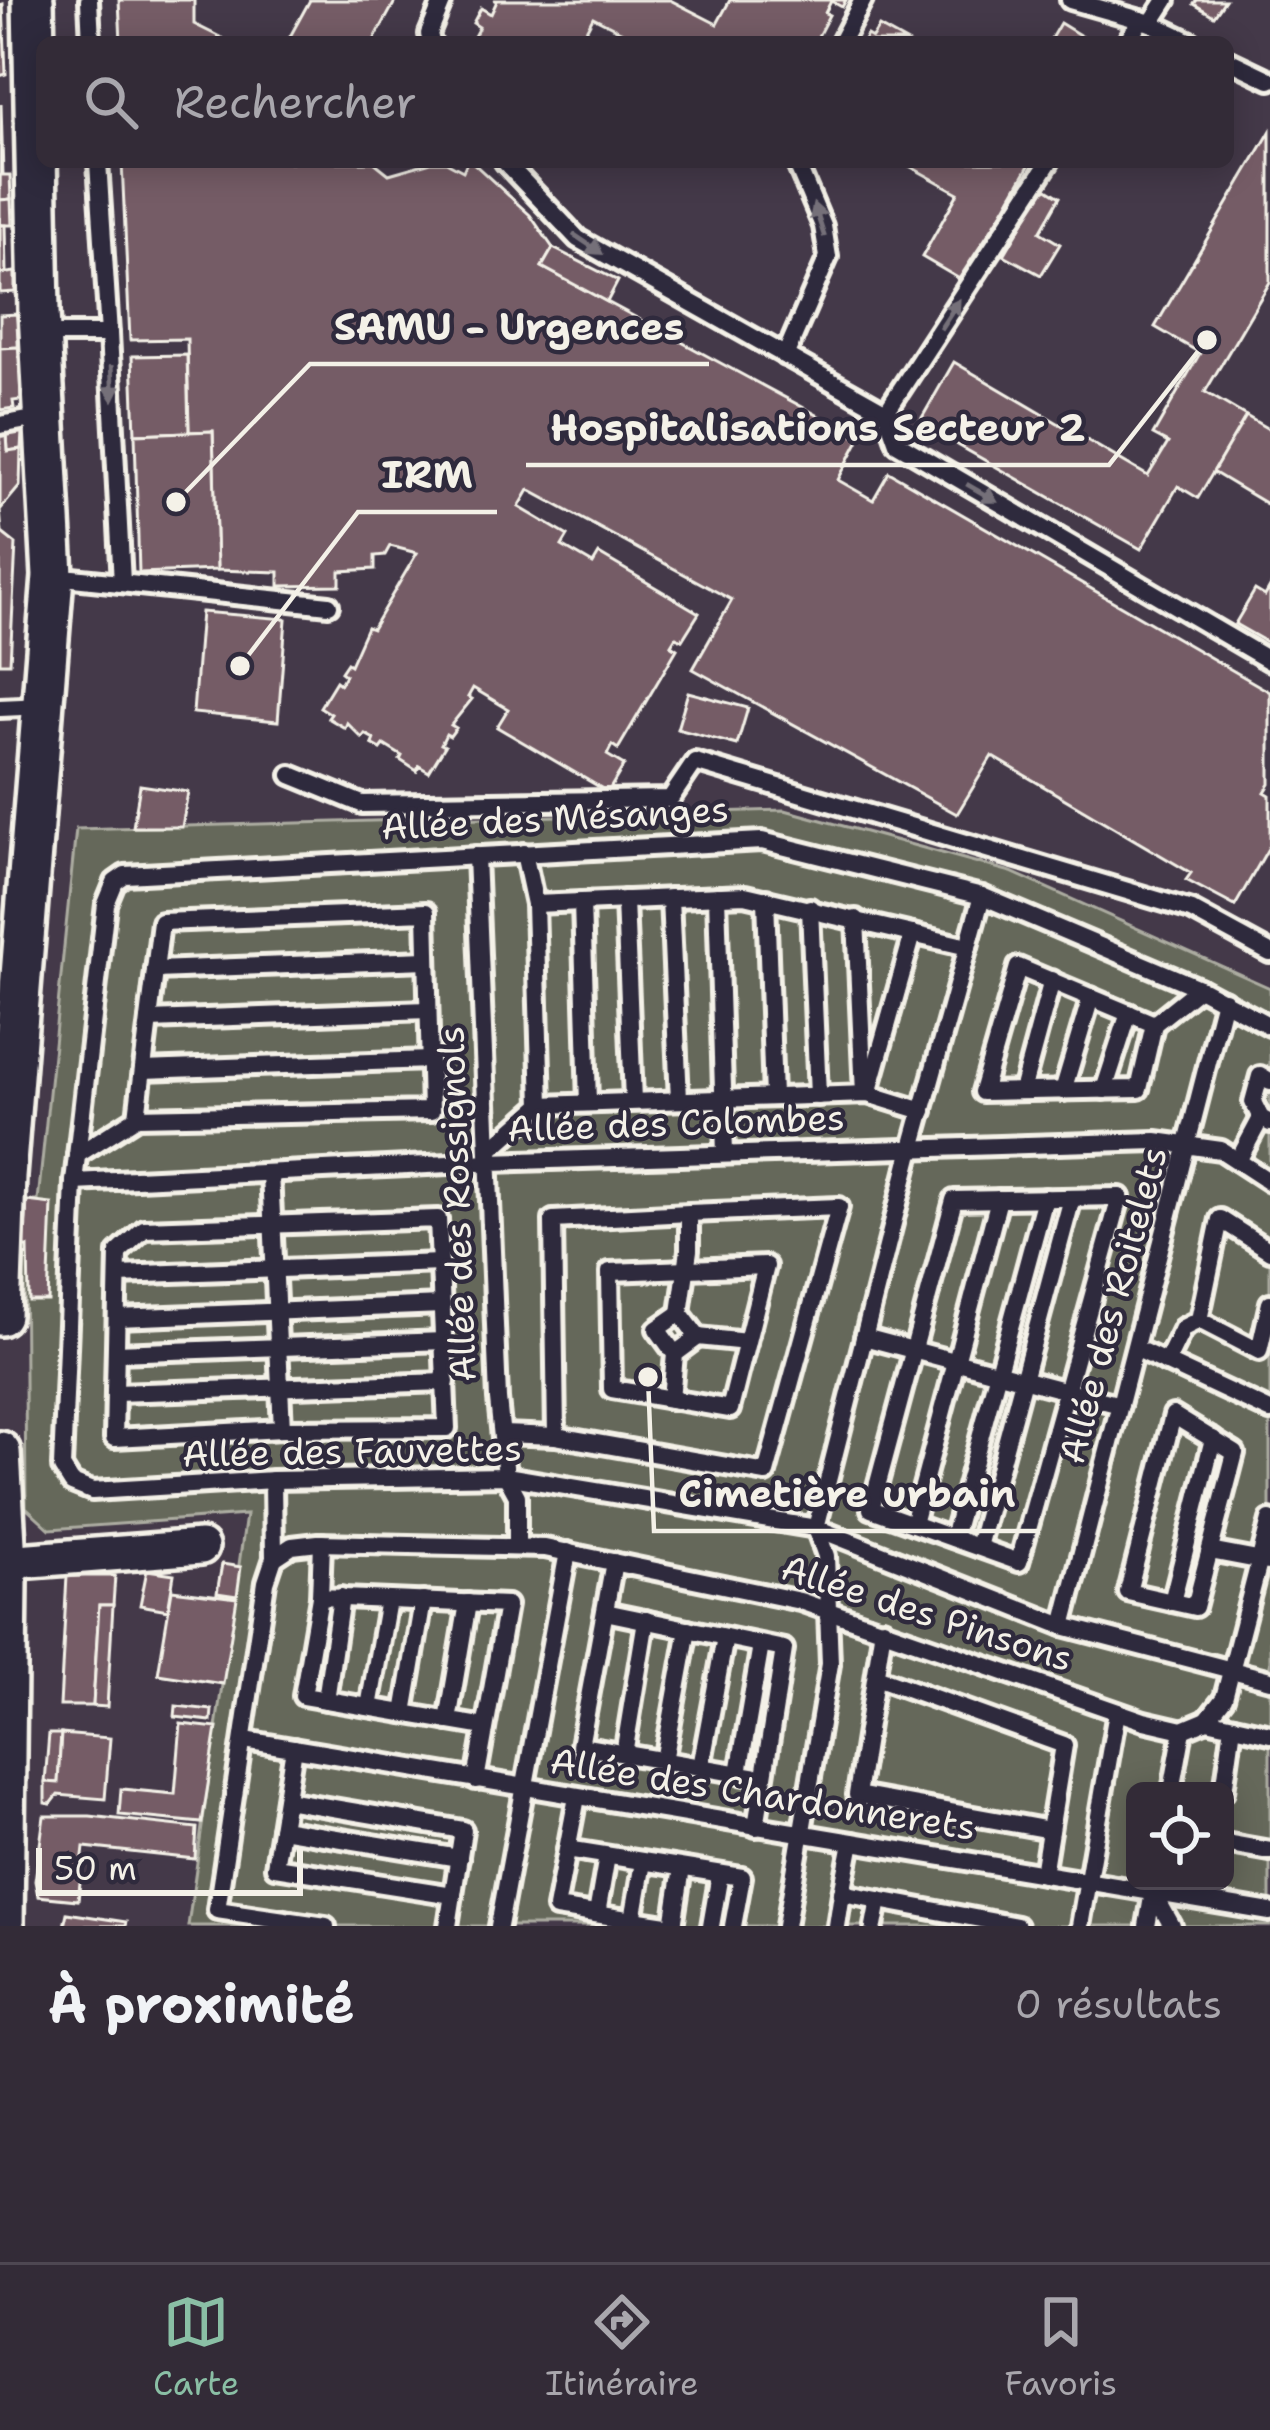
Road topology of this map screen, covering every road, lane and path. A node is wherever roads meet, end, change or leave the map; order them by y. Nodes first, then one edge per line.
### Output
1 (33, 0) edge
2 (89, 0) edge
3 (443, 0) edge
4 (863, 0) edge
5 (1070, 0) edge
6 (1166, 0) edge
7 (1146, 21) junction
8 (91, 36) edge
9 (430, 36) edge
10 (845, 36) edge
11 (1132, 36) edge
12 (1178, 36) edge
13 (1234, 63) edge
14 (1270, 80) edge
15 (36, 143) edge
16 (37, 168) edge
17 (98, 168) edge
18 (511, 168) edge
19 (799, 168) edge
20 (1044, 168) edge
21 (40, 334) junction
22 (110, 334) junction
23 (785, 356) junction
24 (886, 412) junction
25 (45, 417) junction
26 (0, 425) edge
27 (53, 576) junction
28 (122, 583) junction
29 (329, 605) dead end
30 (1270, 662) edge
31 (44, 706) junction
32 (0, 707) edge
33 (291, 775) dead end
34 (524, 853) junction
35 (476, 856) junction
36 (717, 896) junction
37 (982, 896) junction
38 (670, 898) junction
39 (766, 899) junction
40 (625, 900) junction
41 (582, 902) junction
42 (535, 904) junction
43 (810, 908) junction
44 (856, 919) junction
45 (913, 934) junction
46 (968, 947) junction
47 (1270, 953) edge
48 (427, 960) junction
49 (155, 970) junction
50 (1052, 980) junction
51 (1199, 988) junction
52 (1091, 997) junction
53 (1224, 1000) junction
54 (428, 1010) junction
55 (1129, 1013) junction
56 (148, 1020) junction
57 (1154, 1024) junction
58 (1270, 1026) edge
59 (430, 1060) junction
60 (143, 1070) junction
61 (1270, 1082) edge
62 (1104, 1090) junction
63 (1022, 1091) junction
64 (1064, 1091) junction
65 (866, 1094) junction
66 (818, 1096) junction
67 (773, 1097) junction
68 (724, 1099) junction
69 (679, 1100) junction
70 (633, 1101) junction
71 (588, 1103) junction
72 (541, 1105) junction
73 (922, 1111) junction
74 (137, 1117) junction
75 (1265, 1121) edge
76 (1189, 1144) junction
77 (912, 1148) junction
78 (725, 1154) junction
79 (77, 1155) junction
80 (489, 1157) junction
81 (1238, 1161) junction
82 (270, 1172) junction
83 (74, 1182) junction
84 (1270, 1182) edge
85 (1045, 1198) junction
86 (1072, 1198) junction
87 (999, 1199) junction
88 (689, 1213) junction
89 (273, 1225) junction
90 (1270, 1251) edge
91 (440, 1263) junction
92 (275, 1269) junction
93 (684, 1269) junction
94 (118, 1275) junction
95 (1270, 1303) edge
96 (442, 1305) junction
97 (276, 1311) junction
98 (680, 1313) junction
99 (0, 1315) edge
100 (117, 1318) junction
101 (1198, 1320) junction
102 (698, 1337) junction
103 (864, 1337) junction
104 (444, 1341) junction
105 (747, 1342) junction
106 (278, 1347) junction
107 (1135, 1348) junction
108 (913, 1351) junction
109 (116, 1353) junction
110 (675, 1354) junction
111 (956, 1361) junction
112 (1166, 1363) junction
113 (998, 1373) junction
114 (1023, 1379) junction
115 (446, 1382) junction
116 (280, 1388) junction
117 (1066, 1390) junction
118 (116, 1394) junction
119 (671, 1399) junction
120 (1120, 1405) junction
121 (1270, 1412) edge
122 (282, 1429) junction
123 (502, 1434) junction
124 (556, 1436) junction
125 (1213, 1439) junction
126 (0, 1452) edge
127 (506, 1476) junction
128 (274, 1480) junction
129 (0, 1497) edge
130 (1270, 1520) edge
131 (913, 1524) junction
132 (816, 1528) junction
133 (952, 1538) junction
134 (322, 1543) junction
135 (201, 1546) dead end
136 (517, 1547) junction
137 (978, 1547) junction
138 (1210, 1551) junction
139 (568, 1552) junction
140 (274, 1558) junction
141 (1264, 1561) edge
142 (5, 1562) junction
143 (614, 1562) junction
144 (320, 1597) junction
145 (341, 1598) junction
146 (388, 1600) junction
147 (423, 1601) junction
148 (1172, 1602) junction
149 (469, 1603) junction
150 (830, 1609) junction
151 (605, 1612) junction
152 (646, 1620) junction
153 (1063, 1626) junction
154 (884, 1628) junction
155 (688, 1629) junction
156 (725, 1637) junction
157 (761, 1645) junction
158 (1231, 1671) junction
159 (876, 1677) junction
160 (1270, 1680) edge
161 (326, 1700) junction
162 (369, 1707) junction
163 (1117, 1712) junction
164 (404, 1713) junction
165 (1207, 1720) junction
166 (448, 1721) junction
167 (1233, 1726) junction
168 (485, 1727) junction
169 (1184, 1730) junction
170 (1270, 1734) edge
171 (244, 1740) junction
172 (294, 1748) junction
173 (624, 1754) junction
174 (664, 1761) junction
175 (700, 1767) junction
176 (739, 1773) junction
177 (763, 1778) junction
178 (476, 1780) junction
179 (1174, 1782) edge
180 (1224, 1782) edge
181 (524, 1788) junction
182 (578, 1797) junction
183 (286, 1800) junction
184 (756, 1826) junction
185 (281, 1829) junction
186 (1050, 1830) junction
187 (802, 1834) junction
188 (852, 1842) junction
189 (1234, 1845) edge
190 (567, 1850) junction
191 (1270, 1851) edge
192 (607, 1856) junction
193 (459, 1858) junction
194 (643, 1862) junction
195 (682, 1868) junction
196 (719, 1874) junction
197 (1043, 1874) junction
198 (1087, 1881) junction
199 (1126, 1884) edge
200 (1153, 1890) edge
201 (1156, 1890) edge
202 (1172, 1890) edge
203 (842, 1893) junction
204 (454, 1895) junction
205 (879, 1900) junction
206 (915, 1907) junction
207 (1270, 1912) edge
208 (597, 1914) junction
209 (633, 1920) junction
210 (952, 1920) edge
211 (993, 1924) edge
212 (3, 1926) edge
213 (326, 1926) edge
214 (448, 1926) edge
215 (499, 1926) edge
216 (673, 1926) edge
217 (711, 1926) edge
218 (733, 1926) edge
219 (786, 1926) edge
220 (837, 1926) edge
221 (874, 1926) edge
222 (911, 1926) edge
223 (1017, 1926) edge
224 (1080, 1926) edge
225 (1147, 1926) edge
226 (1172, 1926) edge

1 - 15 street
2 - 8 lane
3 - 9 lane
4 - 10 lane
5 - 7 lane
6 - 7 lane
7 - 11 lane
7 - 12 lane
13 - 14 lane
16 - 21 street
17 - 22 lane
18 -> 23 lane
23 -> 19 lane
24 -> 20 lane
21 - 22 lane
21 - 25 street
22 -> 28 lane
23 - 24 lane
24 -> 30 lane
25 - 26 lane
25 - 27 street
27 - 28 lane
27 - 31 street
28 - 29 lane
31 - 32 lane
31 - 99 street
33 - 47 lane
34 - 35 lane, Allée des Mésanges
34 - 37 lane, Allée des Mésanges
34 - 42 lane
35 - 79 lane, Allée des Mésanges
35 - 80 lane, Allée des Rossignols
36 - 38 lane
36 - 39 lane
36 - 68 lane
37 - 46 lane
37 - 51 lane, Allée des Mésanges
38 - 40 lane
38 - 69 lane
39 - 43 lane
39 - 67 lane
40 - 41 lane
40 - 70 lane
41 - 42 lane
41 - 71 lane
42 - 72 lane
43 - 44 lane
43 - 66 lane
44 - 45 lane
44 - 65 lane
45 - 46 lane
45 - 65 lane
46 - 73 lane
48 - 49 lane
48 - 49 lane
48 - 54 lane
49 - 56 lane
50 - 52 lane
50 - 63 lane
50 - 63 lane
51 - 53 lane, Allée des Mésanges
51 - 57 lane
52 - 55 lane
52 - 64 lane
53 - 58 lane, Allée des Mésanges
53 - 76 lane, Allée des Roitelets
54 - 56 lane
54 - 59 lane
55 - 57 lane
55 - 62 lane
56 - 60 lane
57 - 62 lane
59 - 60 lane
59 - 74 lane
60 - 74 lane
61 - 75 lane
62 - 64 lane
63 - 64 lane
65 - 66 lane
65 - 73 lane
66 - 67 lane
67 - 68 lane
68 - 69 lane
68 - 78 lane
69 - 70 lane
70 - 71 lane
71 - 72 lane
72 - 80 lane
73 - 77 lane
74 - 79 lane
75 - 81 lane
76 - 77 lane, Allée des Colombes
76 - 81 lane, Allée des Colombes
76 - 107 lane, Allée des Roitelets
77 - 78 lane, Allée des Colombes
77 - 103 lane
78 - 80 lane, Allée des Colombes
79 - 83 lane, Allée des Mésanges
80 - 82 lane, Allée des Colombes
80 - 123 lane, Allée des Rossignols
81 - 84 lane, Allée des Colombes
82 - 83 lane, Allée des Colombes
82 - 89 lane
83 - 128 lane, Allée des Fauvettes
85 - 86 lane
85 - 87 lane
85 - 113 lane
86 - 114 lane
86 - 117 lane
87 - 108 lane
87 - 111 lane
88 - 93 lane
88 - 124 lane
88 - 124 lane
89 - 91 lane
89 - 92 lane
89 - 94 lane
90 - 101 lane
91 - 92 lane
91 - 96 lane
92 - 94 lane
92 - 97 lane
93 - 98 lane
93 - 105 lane
93 - 119 lane
94 - 100 lane
95 - 101 lane
96 - 97 lane
96 - 104 lane
97 - 100 lane
97 - 106 lane
98 - 102 lane
98 - 110 lane
100 - 109 lane
101 - 112 lane
102 - 105 lane
102 - 110 lane
103 - 108 lane
103 - 132 lane
104 - 106 lane
104 - 115 lane
105 - 119 lane
106 - 109 lane
106 - 116 lane
107 - 112 lane
107 - 120 lane, Allée des Roitelets
108 - 111 lane
108 - 131 lane
109 - 118 lane
110 - 119 lane
111 - 113 lane
111 - 131 lane
112 - 121 lane
113 - 114 lane
113 - 133 lane
114 - 117 lane
114 - 137 lane
115 - 116 lane
115 - 122 lane
116 - 118 lane
116 - 122 lane
117 - 120 lane
117 - 137 lane
118 - 122 lane
120 - 153 lane, Allée des Roitelets
123 - 124 lane
123 - 127 lane, Allée des Rossignols
125 - 138 lane
125 - 148 lane
125 - 148 lane
126 - 129 street
127 - 128 lane, Allée des Fauvettes
127 - 132 lane, Allée des Fauvettes
127 - 136 lane, Allée des Rossignols
128 - 140 lane
129 - 142 street
130 - 141 lane
131 - 133 lane
132 - 150 lane
132 - 153 lane, Allée des Fauvettes
133 - 137 lane
134 - 136 lane, Allée des Pinsons
134 - 140 lane, Allée des Pinsons
134 - 144 lane
135 - 142 street
136 - 139 lane, Allée des Pinsons
138 - 141 lane
138 - 148 lane
139 - 143 lane, Allée des Pinsons
139 - 181 lane
140 - 171 lane
141 - 158 lane
142 - 212 street
143 - 150 lane, Allée des Pinsons
143 - 151 lane
144 - 145 lane
144 - 161 lane
145 - 146 lane
145 - 161 lane
146 - 147 lane
146 - 162 lane
147 - 149 lane
147 - 164 lane
149 - 166 lane
149 - 168 lane
150 - 154 lane, Allée des Pinsons
150 - 187 lane
151 - 152 lane
151 - 173 lane
152 - 155 lane
152 - 173 lane
153 - 158 lane, Allée des Fauvettes
154 - 159 lane
154 - 163 lane, Allée des Pinsons
155 - 156 lane
155 - 174 lane
156 - 157 lane
156 - 175 lane
157 - 176 lane
157 - 177 lane
158 - 160 lane, Allée des Fauvettes
158 - 165 lane
159 - 186 lane
159 - 186 lane
161 - 162 lane
162 - 164 lane
163 - 169 lane, Allée des Pinsons
163 - 198 lane
164 - 166 lane
165 - 167 lane
165 - 169 lane
166 - 168 lane
167 - 170 lane
167 - 180 lane
168 - 178 lane
169 - 179 lane
171 - 172 lane, Allée des Chardonnerets
171 - 213 lane
172 - 178 lane, Allée des Chardonnerets
172 - 183 lane
173 - 174 lane
174 - 175 lane
175 - 176 lane
176 - 177 lane
177 - 184 lane
178 - 181 lane, Allée des Chardonnerets
181 - 182 lane, Allée des Chardonnerets
181 - 215 lane
182 - 184 lane, Allée des Chardonnerets
182 - 190 lane
183 - 185 lane
183 - 193 lane
184 - 187 lane, Allée des Chardonnerets
185 - 193 lane
185 - 204 lane
186 - 197 lane
187 - 188 lane, Allée des Chardonnerets
187 - 219 lane
188 - 197 lane, Allée des Chardonnerets
188 - 203 lane
189 - 191 lane
190 - 192 lane
190 - 208 lane
192 - 194 lane
192 - 208 lane
193 - 204 lane
194 - 195 lane
194 - 209 lane
195 - 196 lane
195 - 216 lane
196 - 217 lane
196 - 218 lane
197 - 198 lane, Allée des Chardonnerets
198 - 199 lane, Allée des Chardonnerets
198 - 224 lane
200 - 225 lane
201 - 226 lane
202 - 207 lane, Allée des Chardonnerets
203 - 205 lane
203 - 220 lane
204 - 214 lane
205 - 206 lane
205 - 221 lane
206 - 210 lane
206 - 222 lane
208 - 209 lane
209 - 216 lane
210 - 211 lane
211 - 223 lane

